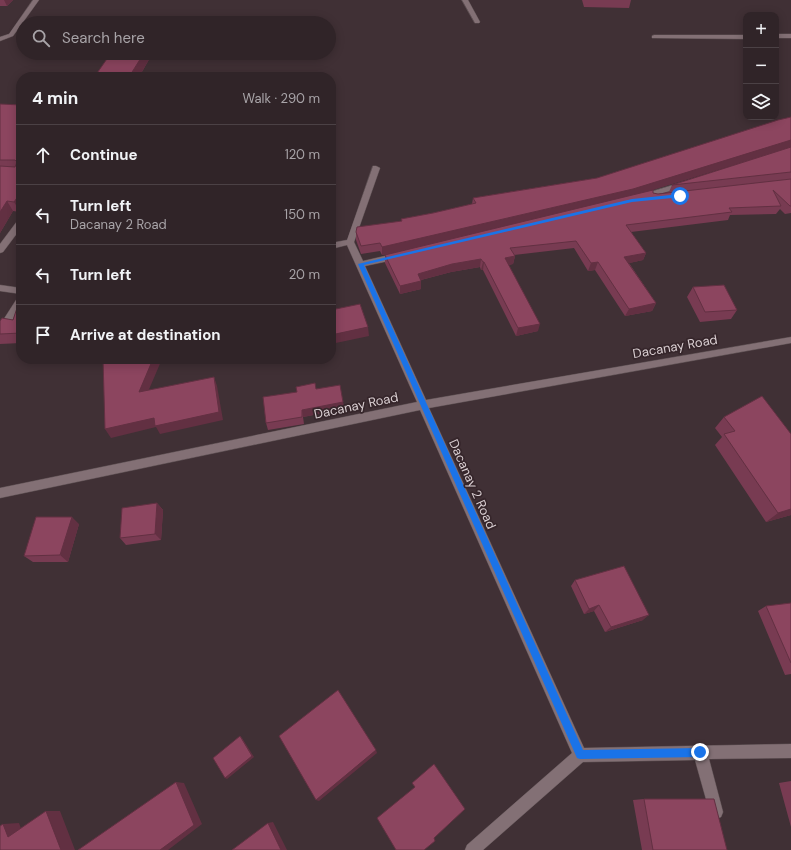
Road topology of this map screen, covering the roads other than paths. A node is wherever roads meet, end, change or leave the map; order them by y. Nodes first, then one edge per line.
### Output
1 (36, 0) edge
2 (465, 0) edge
3 (25, 16) edge
4 (477, 22) dead end
5 (16, 28) edge
6 (779, 36) edge
7 (791, 36) edge
8 (654, 37) dead end
9 (743, 37) edge
10 (0, 39) edge
11 (376, 168) dead end
12 (693, 181) edge
13 (674, 196) edge
14 (16, 229) edge
15 (350, 242) junction
16 (336, 245) edge
17 (0, 250) edge
18 (407, 253) edge
19 (361, 264) junction
20 (0, 288) edge
21 (16, 290) edge
22 (16, 307) edge
23 (0, 333) edge
24 (791, 340) edge
25 (423, 405) junction
26 (0, 493) edge
27 (791, 751) edge
28 (700, 752) junction
29 (580, 755) junction
30 (720, 827) edge
31 (472, 850) edge

1 - 3 street
2 - 4 street
5 - 10 street
6 - 7 street
8 - 9 street
11 - 15 street
12 - 13 street
14 - 17 street
15 - 16 street
15 - 19 street, Dacanay 2 Road
18 - 19 street
19 - 25 street, Dacanay 2 Road
20 - 21 street
22 - 23 street
24 - 25 street, Dacanay Road
25 - 26 street, Dacanay Road
25 - 29 street, Dacanay 2 Road
27 - 28 street
28 - 29 street
28 - 30 street
29 - 31 street

